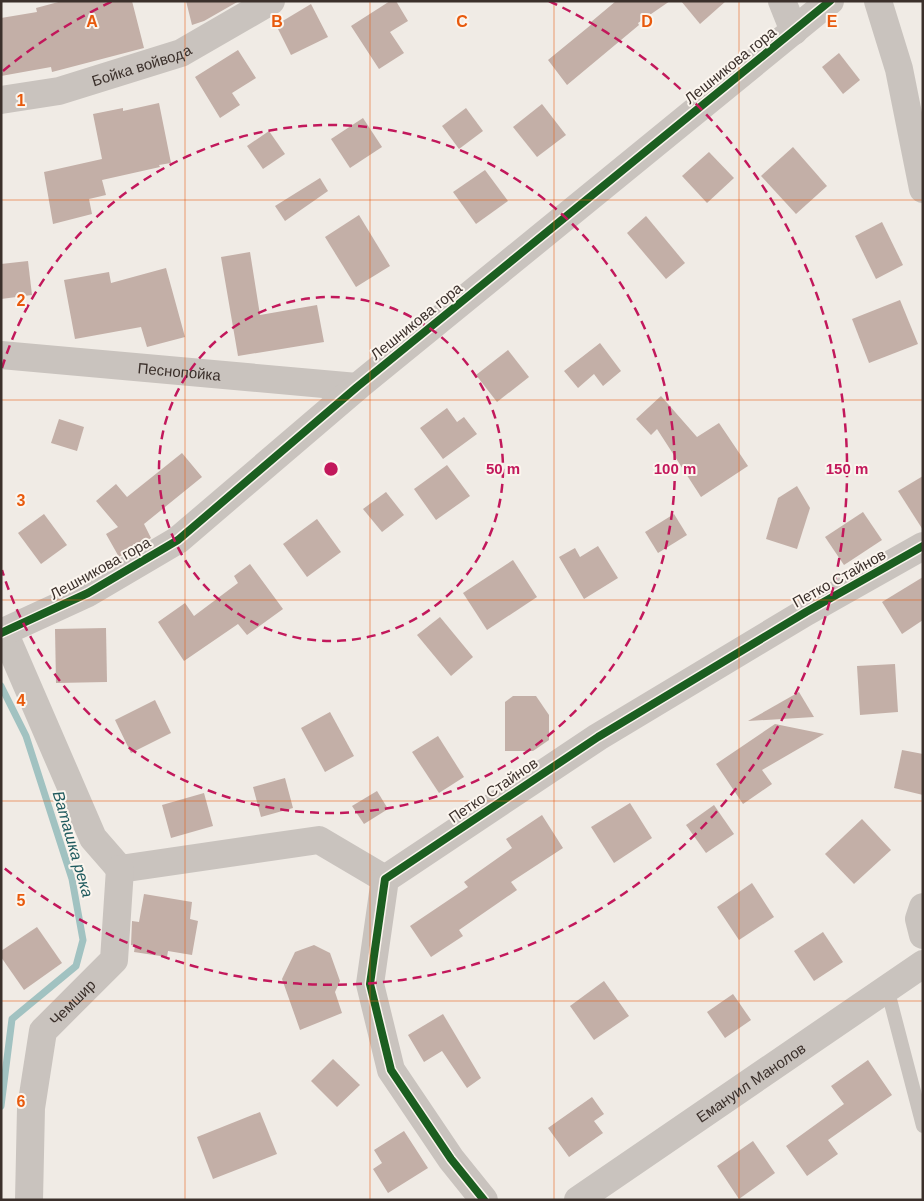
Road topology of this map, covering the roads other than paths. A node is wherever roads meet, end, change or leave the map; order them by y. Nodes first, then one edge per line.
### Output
1 (271, 1) edge
2 (782, 1) edge
3 (830, 1) edge
4 (878, 1) edge
5 (794, 31) junction
6 (1, 100) edge
7 (923, 189) edge
8 (1, 355) edge
9 (357, 387) junction
10 (923, 546) edge
11 (2, 633) edge
12 (120, 869) junction
13 (386, 879) junction
14 (923, 907) edge
15 (923, 935) edge
16 (923, 964) edge
17 (887, 988) junction
18 (923, 1126) edge
19 (29, 1200) edge
20 (484, 1200) edge
21 (578, 1200) edge

1 - 6 street, Бойка войвода
2 - 5 street
3 - 5 street, Лешникова гора
4 - 7 street
5 - 9 street, Лешникова гора
8 - 9 street, Песнопойка
9 - 11 street, Лешникова гора
10 - 13 street, Петко Стайнов
11 - 12 street
12 - 13 street
12 - 19 street, Чемшир
13 - 20 street
14 - 15 street
16 - 17 street, Емануил Манолов
17 - 18 lane
17 - 21 street, Емануил Манолов

